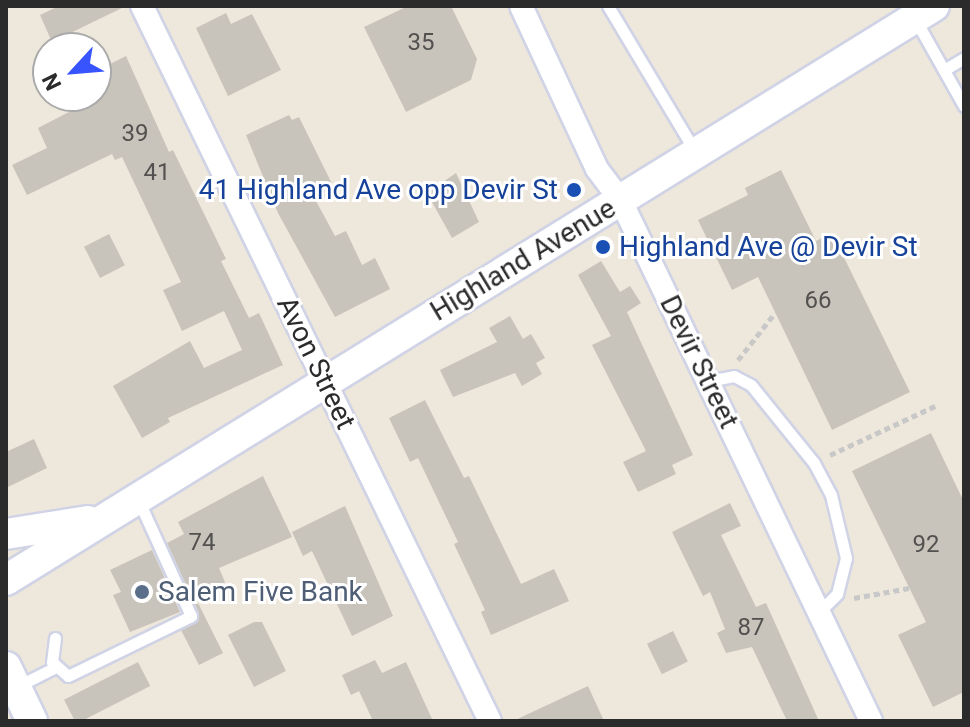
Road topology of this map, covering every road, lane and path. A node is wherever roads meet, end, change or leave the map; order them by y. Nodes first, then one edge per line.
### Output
1 (142, 6) edge
2 (521, 6) edge
3 (608, 6) edge
4 (928, 9) edge
5 (964, 58) edge
6 (944, 70) junction
7 (964, 106) edge
8 (696, 153) junction
9 (621, 201) junction
10 (775, 313) dead end
11 (734, 376) junction
12 (325, 380) junction
13 (708, 381) junction
14 (937, 405) dead end
15 (814, 463) junction
16 (126, 506) junction
17 (6, 534) edge
18 (6, 580) edge
19 (909, 588) dead end
20 (837, 594) junction
21 (819, 612) junction
22 (55, 638) dead end
23 (54, 668) junction
24 (9, 676) edge
25 (32, 721) edge
26 (490, 721) edge
27 (871, 721) edge

1 - 12 street, Avon Street
2 - 9 street, Devir Street
3 - 8 lane
4 - 6 lane
4 - 8 main road, Highland Avenue
5 - 6 lane
6 - 7 lane
8 - 9 main road, Highland Avenue
9 - 12 main road, Highland Avenue
9 - 13 street, Devir Street
10 - 11 path
11 - 13 lane
11 - 15 lane
12 - 16 main road, Highland Avenue
12 - 26 street, Avon Street
13 - 21 street, Devir Street
14 - 15 path
15 - 20 lane
16 - 17 main road, Highland Avenue
16 - 18 main road, Highland Avenue
16 - 23 lane
19 - 20 path
20 - 21 lane
21 - 27 street, Devir Street
22 - 23 lane
23 - 24 lane
24 - 25 main road

